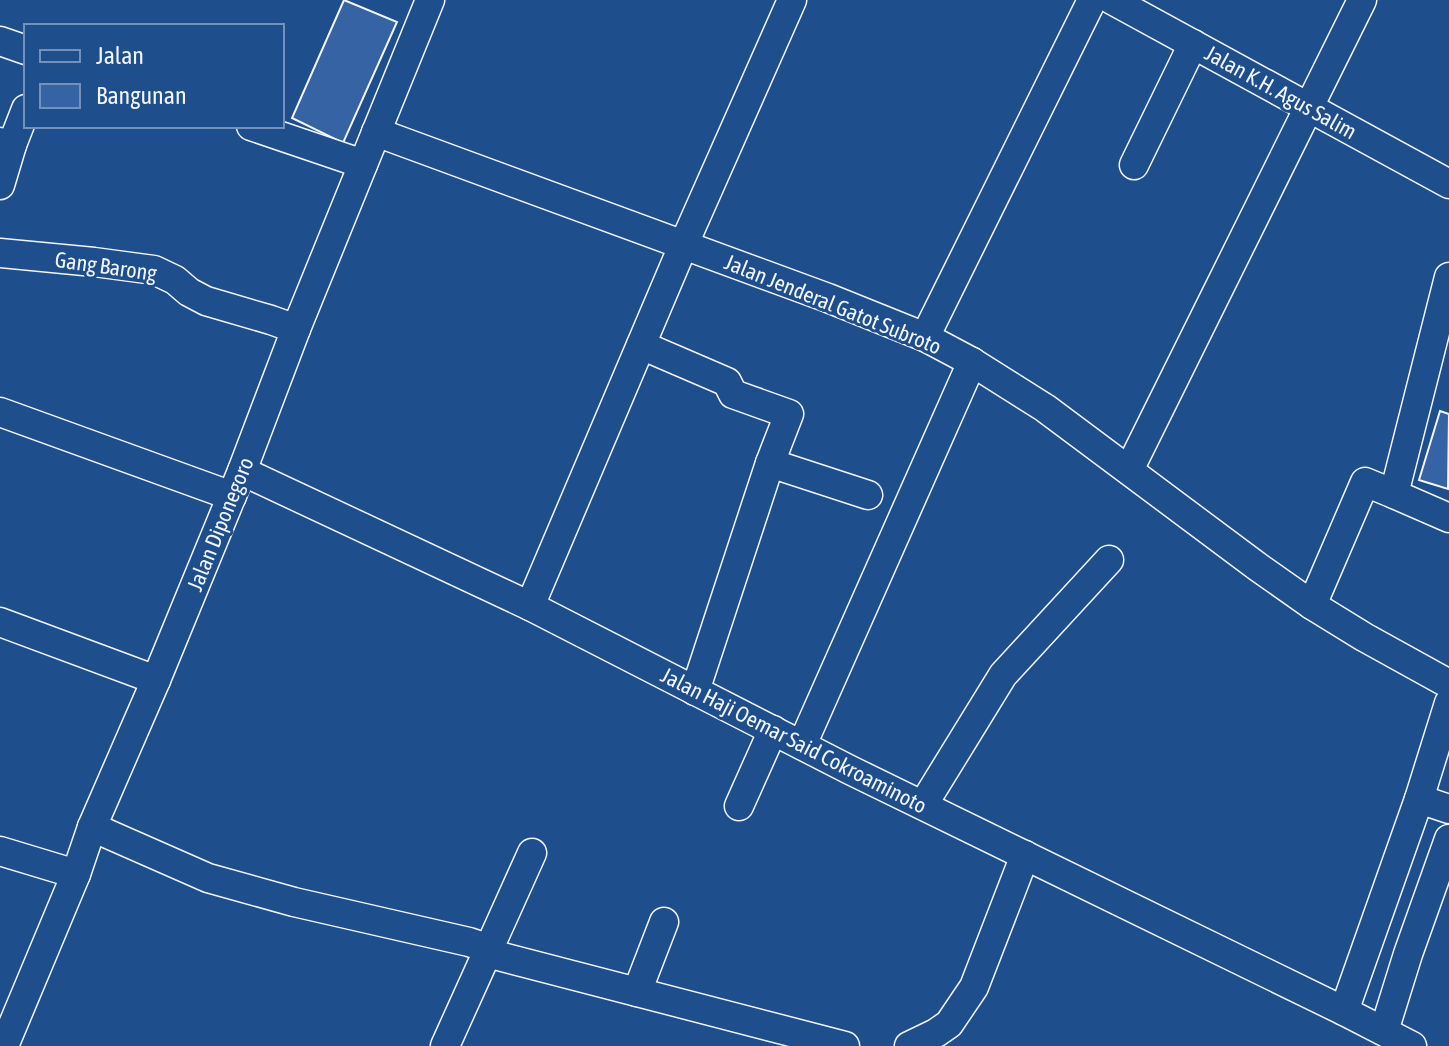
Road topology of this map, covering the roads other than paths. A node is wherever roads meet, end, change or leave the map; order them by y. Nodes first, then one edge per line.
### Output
1 (430, 0) edge
2 (792, 0) edge
3 (1092, 0) edge
4 (1112, 0) edge
5 (1362, 0) edge
6 (0, 41) edge
7 (1193, 44) junction
8 (24, 49) edge
9 (1309, 108) junction
10 (24, 112) edge
11 (257, 128) edge
12 (376, 132) junction
13 (6, 144) edge
14 (363, 164) junction
15 (1134, 165) dead end
16 (1449, 184) edge
17 (0, 185) edge
18 (683, 246) junction
19 (0, 253) edge
20 (1449, 277) edge
21 (296, 329) junction
22 (925, 337) junction
23 (641, 345) junction
24 (972, 362) junction
25 (0, 412) edge
26 (770, 463) junction
27 (1129, 470) junction
28 (237, 484) junction
29 (1394, 494) junction
30 (868, 495) dead end
31 (1449, 518) edge
32 (1109, 560) dead end
33 (1312, 605) junction
34 (530, 606) junction
35 (0, 622) edge
36 (156, 680) junction
37 (1449, 684) edge
38 (695, 691) junction
39 (1449, 703) edge
40 (773, 730) junction
41 (802, 745) junction
42 (1430, 803) edge
43 (923, 805) junction
44 (739, 806) dead end
45 (92, 827) junction
46 (1449, 839) edge
47 (0, 851) edge
48 (532, 853) dead end
49 (1025, 855) junction
50 (76, 874) junction
51 (664, 922) dead end
52 (487, 953) junction
53 (637, 992) junction
54 (1344, 1011) junction
55 (1384, 1031) junction
56 (4, 1046) edge
57 (445, 1046) edge
58 (845, 1046) edge
59 (909, 1046) edge
60 (1412, 1046) edge

1 - 12 street, Jalan Diponegoro
2 - 18 street
3 - 22 street
4 - 7 street, Jalan K.H. Agus Salim
5 - 9 street
6 - 8 street
7 - 9 street, Jalan K.H. Agus Salim
7 - 15 street
9 - 16 street, Jalan K.H. Agus Salim
9 - 27 street
10 - 13 street
11 - 14 street
12 - 14 street, Jalan Diponegoro
12 - 18 street, Jalan Jenderal Gatot Subroto
13 - 17 street
14 - 21 street, Jalan Diponegoro
18 - 22 street, Jalan Jenderal Gatot Subroto
18 - 23 street
19 - 21 street, Gang Barong
20 - 29 street
21 - 28 street, Jalan Diponegoro
22 - 24 street, Jalan Jenderal Gatot Subroto
23 - 26 street
23 - 34 street
24 - 27 street, Jalan Jenderal Gatot Subroto
24 - 41 street
25 - 28 street, Jalan Haji Oemar Said Cokroaminoto
26 - 30 street
26 - 38 street
27 - 33 street, Jalan Jenderal Gatot Subroto
28 - 34 street, Jalan Haji Oemar Said Cokroaminoto
28 - 36 street, Jalan Diponegoro
29 - 31 street
29 - 33 street
32 - 43 street
33 - 37 street, Jalan Jenderal Gatot Subroto
34 - 38 street, Jalan Haji Oemar Said Cokroaminoto
35 - 36 street
36 - 45 street, Jalan Diponegoro
38 - 40 street, Jalan Haji Oemar Said Cokroaminoto
39 - 42 street
40 - 41 street, Jalan Haji Oemar Said Cokroaminoto
40 - 44 street
41 - 43 street, Jalan Haji Oemar Said Cokroaminoto
42 - 54 street
43 - 49 street, Jalan Haji Oemar Said Cokroaminoto
45 - 50 street, Jalan Diponegoro
45 - 52 street
46 - 55 street
47 - 50 street
48 - 52 street
49 - 54 street, Jalan Haji Oemar Said Cokroaminoto
49 - 59 street
50 - 56 street, Jalan Diponegoro
51 - 53 street
52 - 53 street
52 - 57 street
53 - 58 street
54 - 55 street, Jalan Haji Oemar Said Cokroaminoto
55 - 60 street, Jalan Haji Oemar Said Cokroaminoto

